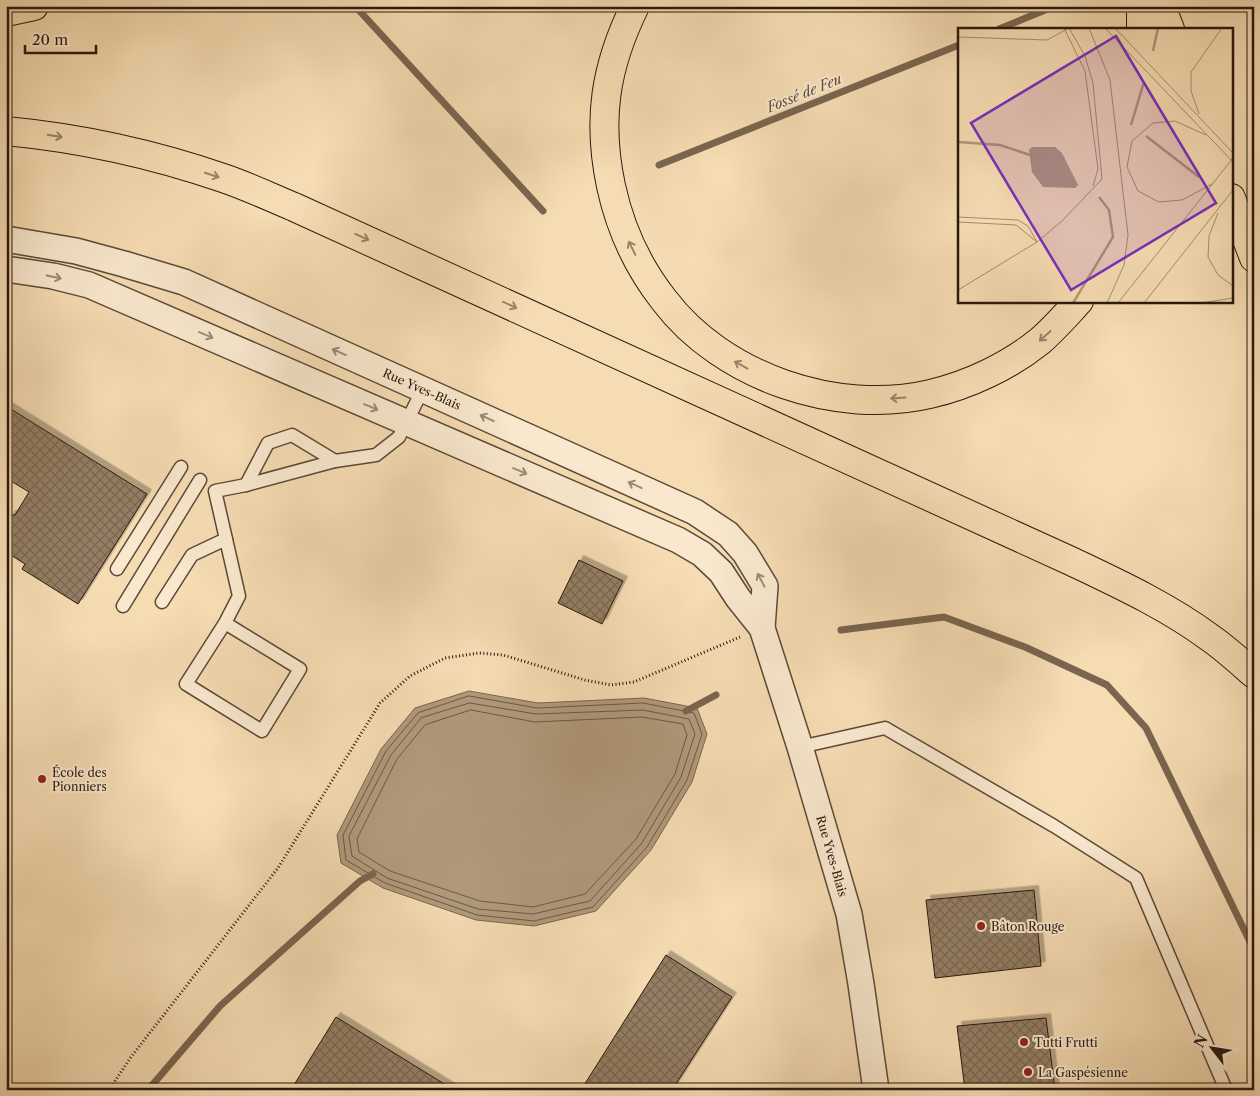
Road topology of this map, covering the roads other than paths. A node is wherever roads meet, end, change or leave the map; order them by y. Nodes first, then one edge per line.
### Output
1 (34, 6) edge
2 (635, 6) edge
3 (1141, 6) edge
4 (1161, 6) edge
5 (6, 12) edge
6 (1141, 28) edge
7 (1170, 28) edge
8 (6, 131) edge
9 (1232, 201) edge
10 (6, 239) edge
11 (1254, 258) edge
12 (6, 269) edge
13 (94, 271) junction
14 (1078, 302) edge
15 (423, 389) junction
16 (407, 422) junction
17 (335, 461) junction
18 (180, 467) dead end
19 (200, 480) dead end
20 (246, 485) junction
21 (226, 540) junction
22 (117, 569) dead end
23 (162, 602) dead end
24 (123, 606) dead end
25 (225, 623) junction
26 (762, 628) junction
27 (1254, 674) edge
28 (800, 747) junction
29 (876, 1090) edge
30 (1226, 1090) edge

1 - 5 highway
14 -> 2 highway
3 - 6 highway
4 - 7 highway
8 -> 27 highway
9 - 11 highway
10 - 13 street, Rue Yves-Blais
12 -> 13 street, Rue Yves-Blais
15 -> 13 street, Rue Yves-Blais
13 -> 16 street, Rue Yves-Blais
15 - 16 lane
26 -> 15 street, Rue Yves-Blais
16 - 17 lane
16 -> 26 street, Rue Yves-Blais
17 - 20 lane
17 - 20 lane
18 - 22 lane
19 - 24 lane
20 - 21 lane
21 - 23 lane
21 - 25 lane
25 - 25 lane
26 - 28 street, Rue Yves-Blais
28 - 29 street, Rue Yves-Blais
28 - 30 lane

